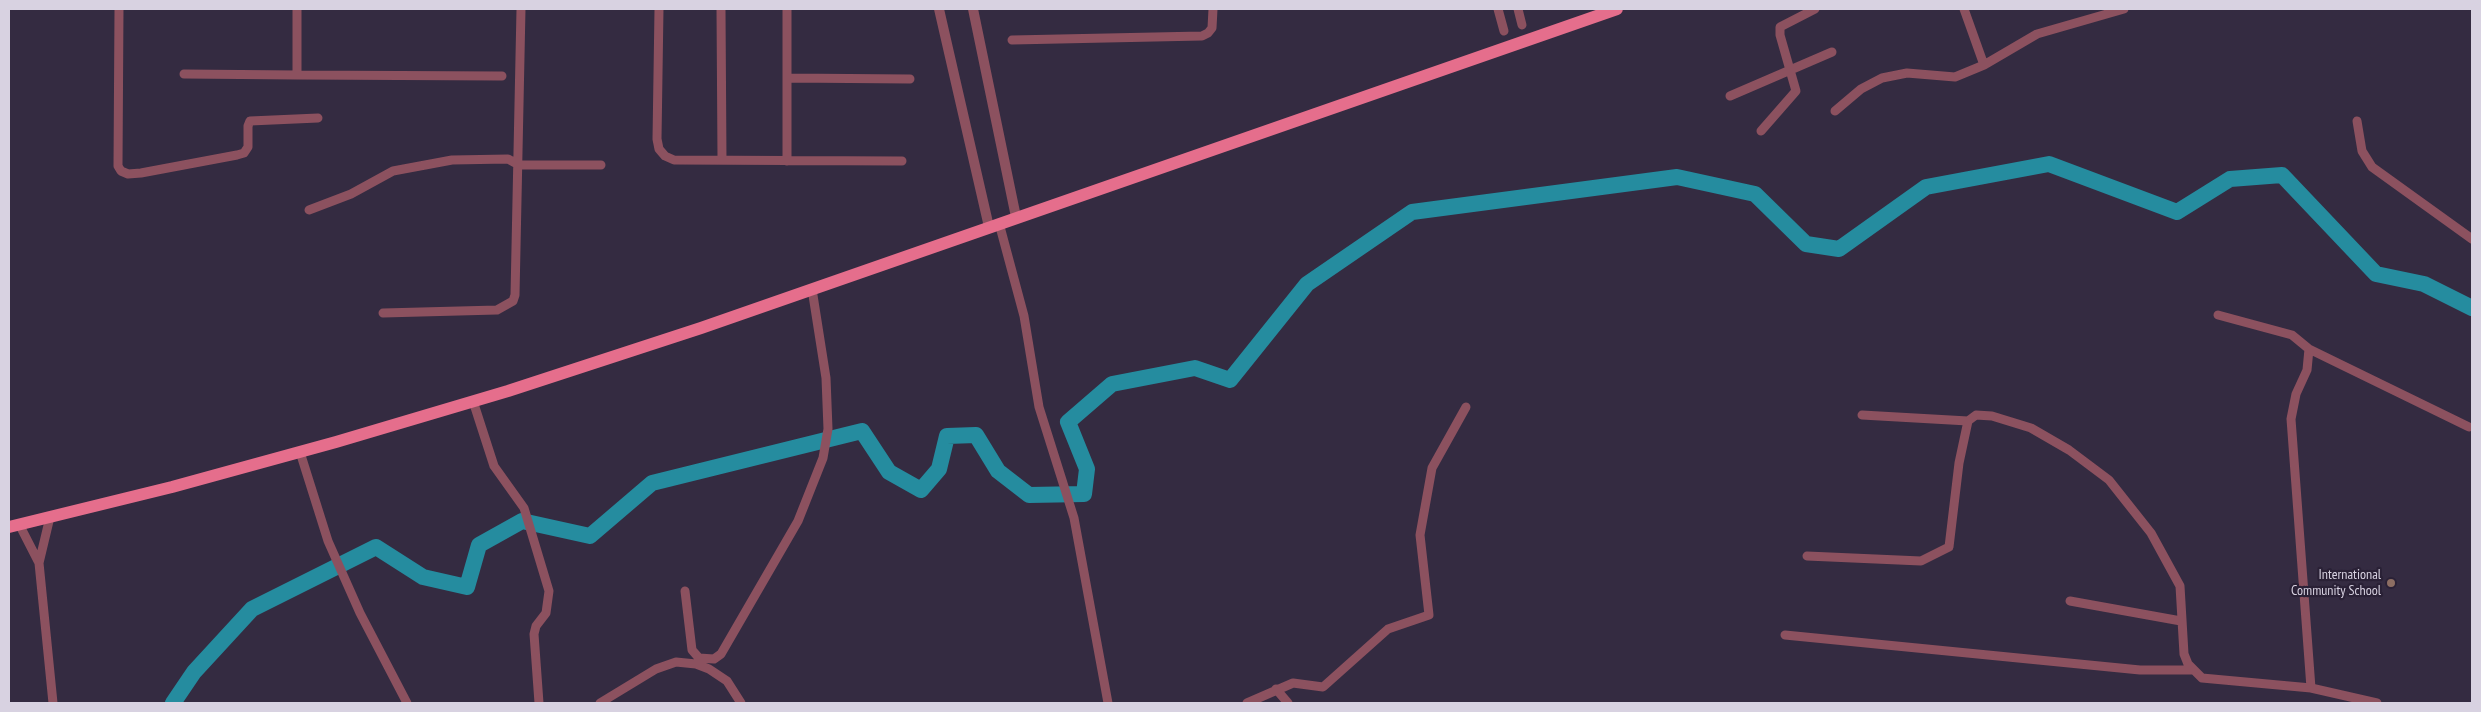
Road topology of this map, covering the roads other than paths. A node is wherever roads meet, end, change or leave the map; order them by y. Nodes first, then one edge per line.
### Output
1 (119, 9) edge
2 (297, 9) edge
3 (521, 9) edge
4 (659, 9) edge
5 (721, 9) edge
6 (787, 9) edge
7 (939, 9) edge
8 (973, 9) edge
9 (1213, 9) edge
10 (1498, 9) edge
11 (1518, 9) edge
12 (1617, 9) edge
13 (1815, 9) edge
14 (1964, 9) edge
15 (2124, 9) edge
16 (1522, 25) dead end
17 (1504, 31) dead end
18 (1012, 40) dead end
19 (1832, 52) dead end
20 (1984, 65) junction
21 (1792, 71) junction
22 (184, 74) dead end
23 (297, 75) junction
24 (502, 76) dead end
25 (788, 78) junction
26 (910, 79) dead end
27 (1730, 96) dead end
28 (1835, 110) dead end
29 (318, 118) dead end
30 (2357, 121) dead end
31 (1761, 131) dead end
32 (722, 160) junction
33 (787, 161) junction
34 (902, 161) dead end
35 (519, 164) junction
36 (601, 165) dead end
37 (309, 210) dead end
38 (1016, 217) junction
39 (994, 225) junction
40 (2472, 239) edge
41 (812, 289) junction
42 (383, 313) dead end
43 (2218, 315) dead end
44 (2309, 349) junction
45 (473, 401) junction
46 (1466, 407) dead end
47 (1862, 415) dead end
48 (1968, 421) junction
49 (2469, 426) dead end
50 (300, 452) junction
51 (50, 517) junction
52 (14, 526) edge
53 (1807, 556) dead end
54 (39, 564) junction
55 (685, 591) dead end
56 (2070, 601) dead end
57 (2181, 621) junction
58 (1785, 635) dead end
59 (2194, 670) junction
60 (2310, 688) junction
61 (1276, 689) junction
62 (53, 703) edge
63 (406, 703) edge
64 (539, 703) edge
65 (600, 703) edge
66 (741, 703) edge
67 (1108, 703) edge
68 (1247, 703) edge
69 (1288, 703) edge
70 (2377, 703) edge

1 - 29 street
2 - 23 street
3 - 35 street
4 - 32 street
5 - 32 street
6 - 25 street
7 - 39 street
8 - 38 street
9 - 18 street
10 - 17 street
11 - 16 street
12 - 38 main road
13 - 21 street
14 - 20 street
15 - 20 street
19 - 21 street
20 - 28 street
21 - 27 street
21 - 31 street
22 - 23 street
23 - 24 street
25 - 26 street
25 - 33 street
30 - 40 street
32 - 33 street
33 - 34 street
35 - 36 street
35 - 37 street
35 - 42 street
38 - 39 main road
39 - 41 main road
39 - 67 street
41 - 45 main road
41 - 55 street
43 - 44 street
44 - 49 street
44 - 60 street
45 - 50 main road
45 - 64 street
46 - 61 street
47 - 48 street
48 - 53 street
48 - 57 street
50 - 51 main road
50 - 63 street
51 - 52 main road
51 - 54 street
52 - 54 street
54 - 62 street
56 - 57 street
57 - 59 street
58 - 59 street
59 - 60 street
60 - 70 street
61 - 68 street
61 - 69 street
65 - 66 street

